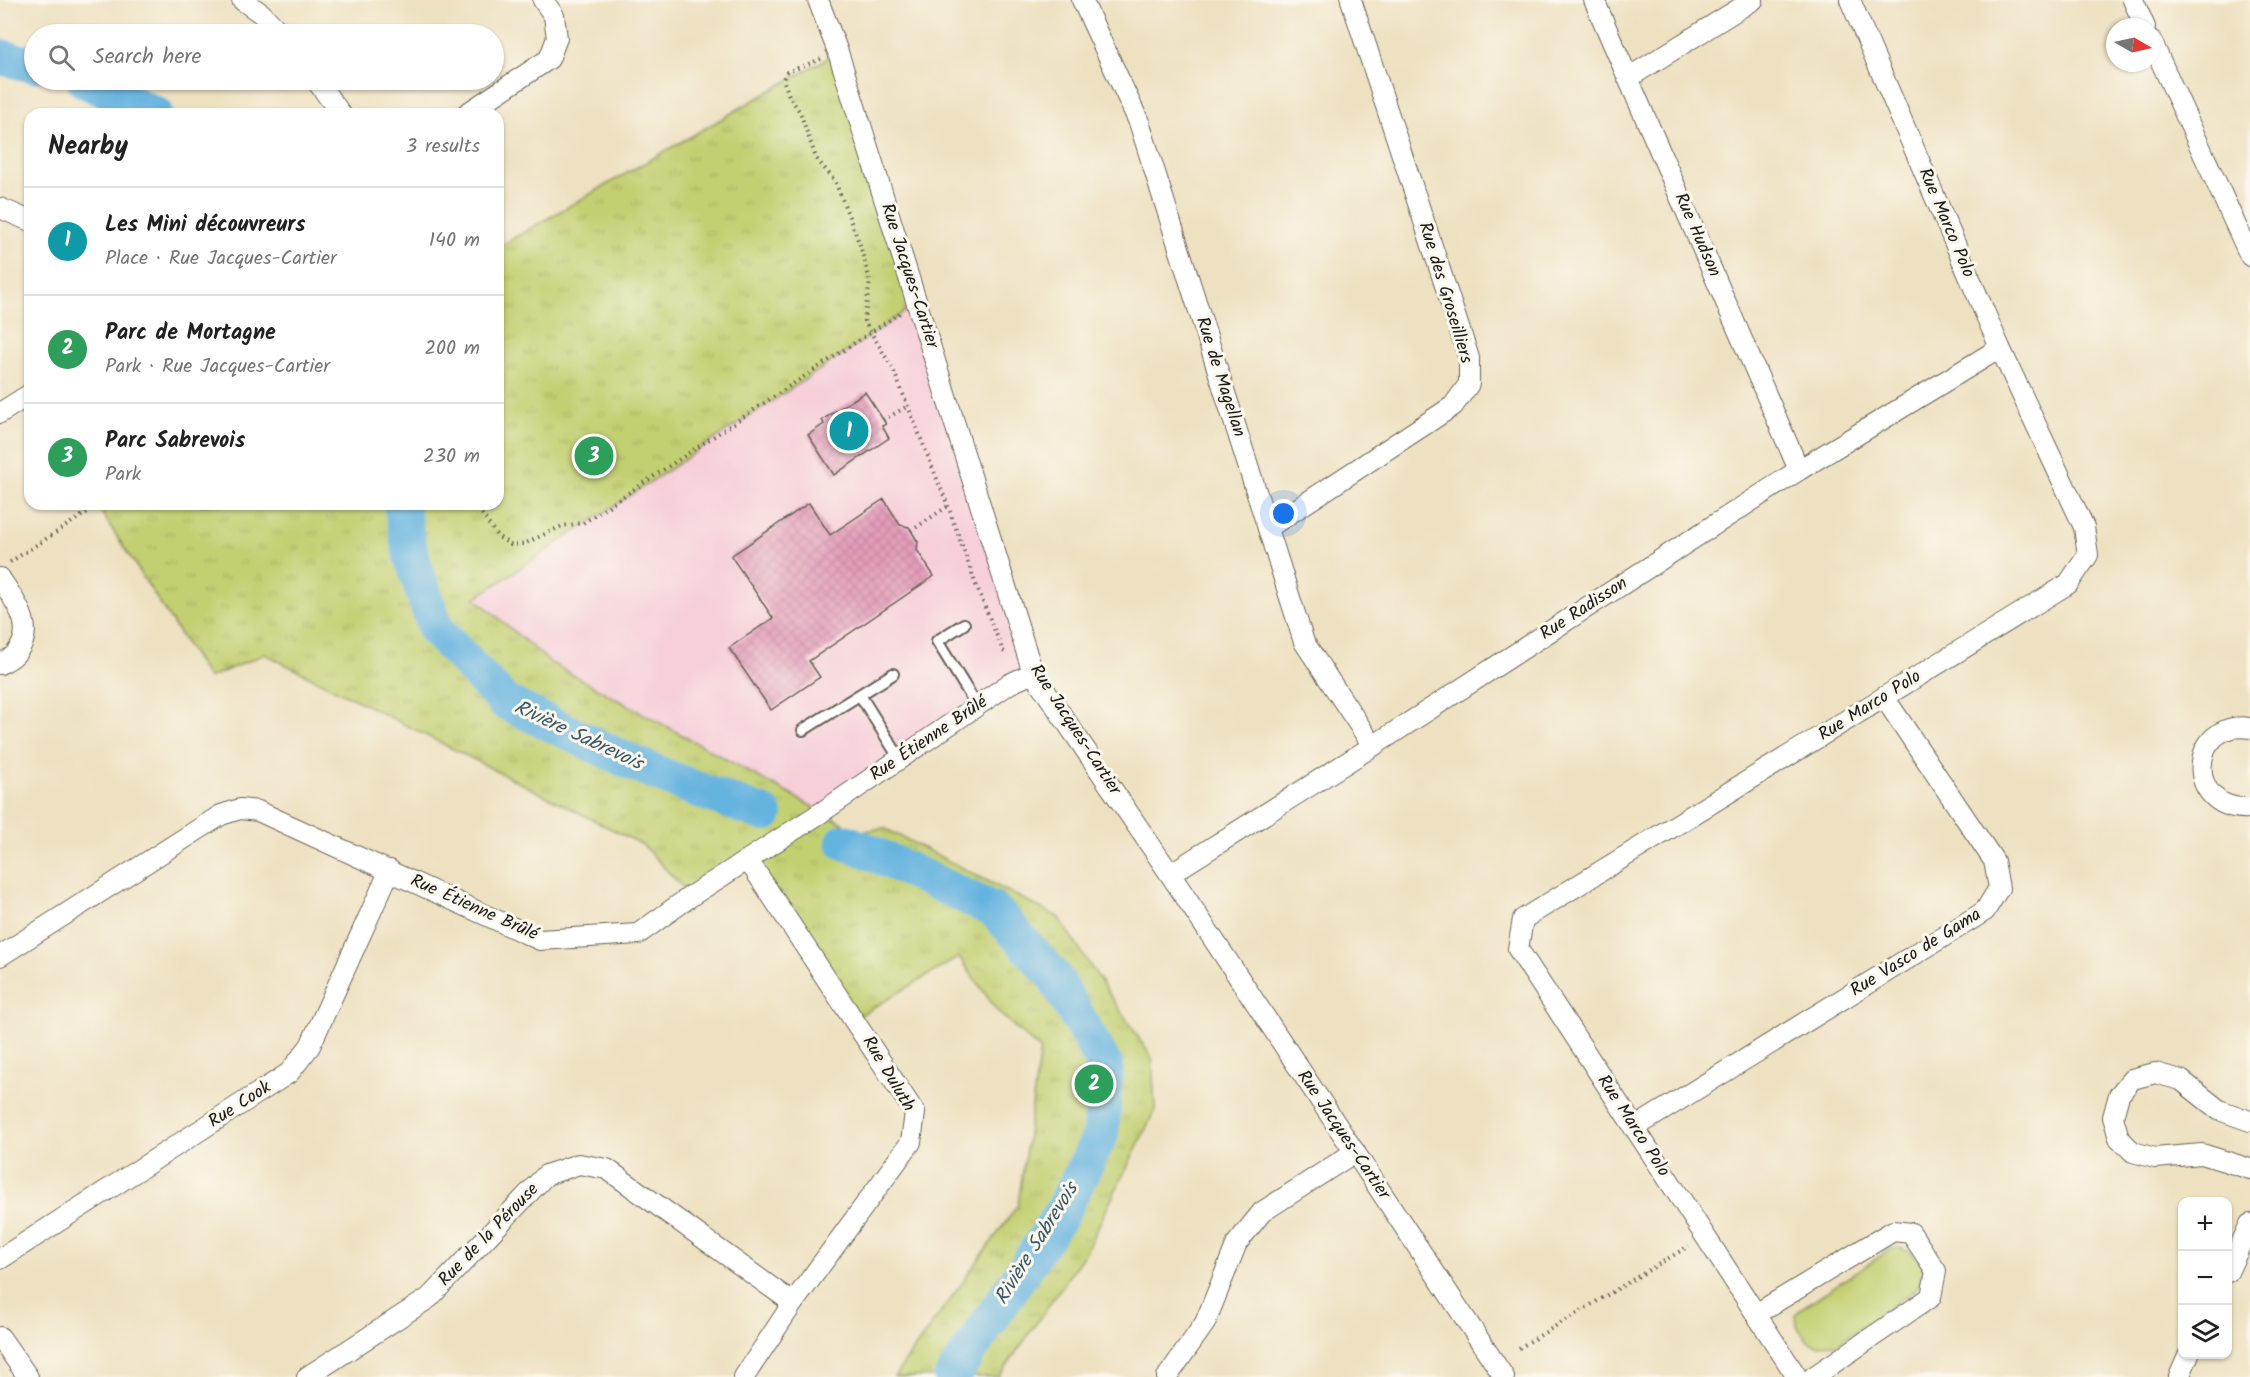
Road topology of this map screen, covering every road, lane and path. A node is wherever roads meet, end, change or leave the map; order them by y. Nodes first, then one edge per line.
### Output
1 (242, 0) edge
2 (543, 0) edge
3 (818, 0) edge
4 (1082, 0) edge
5 (1351, 0) edge
6 (1594, 0) edge
7 (1753, 0) edge
8 (1850, 0) edge
9 (2133, 0) edge
10 (2141, 18) edge
11 (272, 24) edge
12 (838, 52) junction
13 (2160, 60) edge
14 (1628, 78) junction
15 (504, 89) edge
16 (323, 90) edge
17 (502, 90) edge
18 (337, 108) edge
19 (475, 108) edge
20 (0, 208) edge
21 (24, 218) edge
22 (2250, 256) edge
23 (918, 302) junction
24 (870, 332) junction
25 (2000, 348) junction
26 (24, 398) edge
27 (908, 406) junction
28 (0, 413) edge
29 (883, 420) dead end
30 (1799, 470) junction
31 (948, 506) junction
32 (91, 510) edge
33 (479, 510) edge
34 (1268, 528) junction
35 (911, 531) dead end
36 (5, 571) edge
37 (964, 624) dead end
38 (1025, 647) junction
39 (0, 664) edge
40 (1033, 673) junction
41 (893, 674) dead end
42 (860, 695) junction
43 (1884, 697) junction
44 (977, 706) junction
45 (2250, 728) edge
46 (803, 730) dead end
47 (1373, 746) junction
48 (900, 759) junction
49 (2250, 808) edge
50 (748, 861) junction
51 (390, 870) junction
52 (1170, 874) junction
53 (0, 956) edge
54 (2250, 1121) edge
55 (1634, 1128) junction
56 (1355, 1152) junction
57 (2250, 1170) edge
58 (2250, 1224) edge
59 (1705, 1237) junction
60 (0, 1259) edge
61 (2232, 1263) edge
62 (793, 1303) junction
63 (1756, 1314) junction
64 (0, 1337) edge
65 (1519, 1348) dead end
66 (2187, 1359) edge
67 (28, 1377) edge
68 (307, 1377) edge
69 (744, 1377) edge
70 (1167, 1377) edge
71 (1504, 1377) edge
72 (1797, 1377) edge
73 (1813, 1377) edge
74 (2179, 1377) edge

1 - 11 street
2 - 15 street
3 - 12 street, Rue Jacques-Cartier
4 - 34 street, Rue de Magellan
5 - 34 street, Rue des Groseilliers
6 - 14 street, Rue Hudson
7 - 14 street
8 - 25 street, Rue Marco Polo
9 - 10 street
12 - 23 street, Rue Jacques-Cartier
12 - 24 path
13 - 22 street
14 - 30 street, Rue Hudson
16 - 18 street
17 - 19 street
20 - 21 street
23 - 24 path
23 - 38 street, Rue Jacques-Cartier
24 - 27 path
24 - 33 path
25 - 30 street, Rue Radisson
25 - 43 street, Rue Marco Polo
26 - 28 street
27 - 29 path
27 - 31 path
30 - 47 street, Rue Radisson
31 - 35 path
31 - 38 path
32 - 36 path
34 - 47 street, Rue de Magellan
36 - 39 street
37 - 44 lane
38 - 40 street, Rue Jacques-Cartier
40 - 44 street, Rue Étienne Brûlé
40 - 52 street, Rue Jacques-Cartier
41 - 42 lane
42 - 46 lane
42 - 48 lane
43 - 55 street, Rue Vasco de Gama
43 - 55 street, Rue Marco Polo
44 - 48 street, Rue Étienne Brûlé
45 - 49 street
47 - 52 street, Rue Radisson
48 - 50 street, Rue Étienne Brûlé
50 - 51 street, Rue Étienne Brûlé
50 - 62 street, Rue Duluth
51 - 53 street, Rue Étienne Brûlé
51 - 60 street, Rue Cook
52 - 56 street, Rue Jacques-Cartier
54 - 57 street
55 - 59 street, Rue Marco Polo
56 - 70 street
56 - 71 street, Rue Jacques-Cartier
58 - 61 street
59 - 63 street, Rue Marco Polo
59 - 65 path
62 - 68 street, Rue de la Pérouse
62 - 69 street, Rue Duluth
63 - 72 street, Rue Marco Polo
63 - 73 street
64 - 67 street
66 - 74 street

